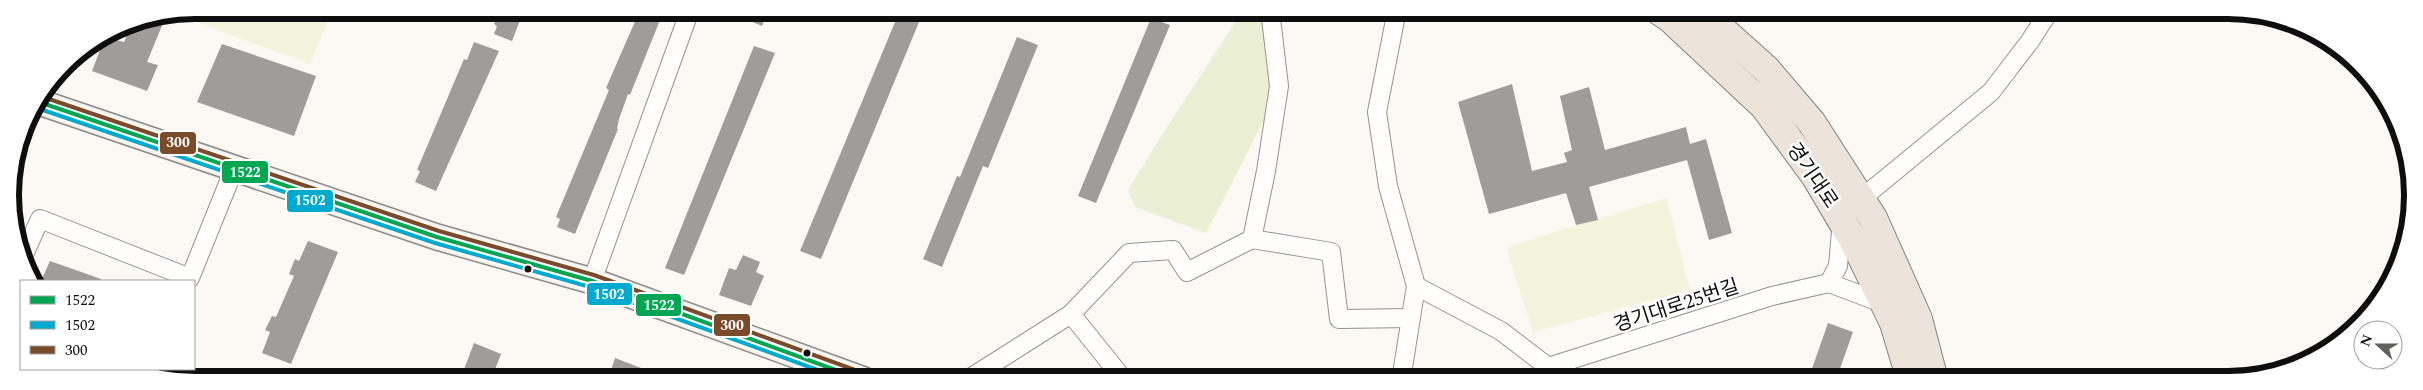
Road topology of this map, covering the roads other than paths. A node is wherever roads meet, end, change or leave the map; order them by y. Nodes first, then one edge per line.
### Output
1 (687, 19) edge
2 (1271, 19) edge
3 (1395, 19) edge
4 (1671, 19) edge
5 (1710, 19) edge
6 (2044, 19) edge
7 (44, 104) edge
8 (234, 169) junction
9 (1861, 199) junction
10 (1842, 220) junction
11 (1252, 239) junction
12 (27, 248) edge
13 (592, 280) junction
14 (1829, 283) junction
15 (1416, 286) junction
16 (1885, 304) junction
17 (1071, 314) junction
18 (1411, 318) junction
19 (840, 371) edge
20 (981, 371) edge
21 (1117, 371) edge
22 (1403, 371) edge
23 (1546, 371) edge
24 (1554, 371) edge
25 (1908, 371) edge
26 (1932, 371) edge

1 - 13 street
2 - 11 street
3 - 15 street
4 - 10 main road, 경기대로
5 - 9 main road, 경기대로
6 - 9 street
7 - 8 street
8 - 12 street
8 - 13 street
9 - 10 street
9 - 26 main road, 경기대로
10 - 14 street
10 - 16 main road, 경기대로
11 - 17 street
11 - 18 street
13 - 19 street
14 - 16 street
14 - 24 street, 경기대로25번길
15 - 18 street
15 - 23 street
16 - 25 main road, 경기대로
17 - 20 street
17 - 21 street
18 - 22 street

